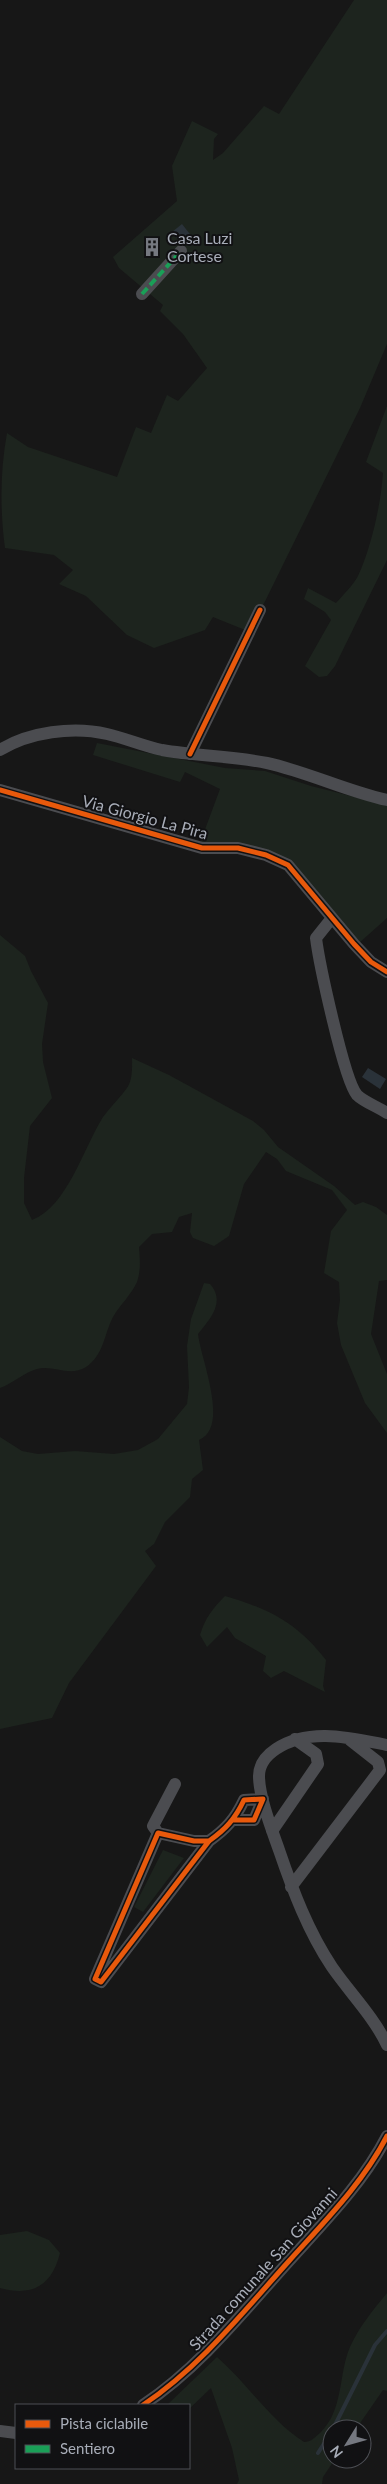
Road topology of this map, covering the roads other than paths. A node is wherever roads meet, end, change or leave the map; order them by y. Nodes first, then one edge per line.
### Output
1 (181, 251) dead end
2 (142, 294) dead end
3 (260, 610) dead end
4 (0, 750) edge
5 (190, 754) junction
6 (0, 790) edge
7 (387, 800) edge
8 (332, 918) junction
9 (387, 972) edge
10 (387, 1113) edge
11 (348, 1738) junction
12 (295, 1739) junction
13 (387, 1745) edge
14 (176, 1784) dead end
15 (264, 1799) junction
16 (234, 1820) junction
17 (272, 1831) junction
18 (158, 1833) junction
19 (208, 1841) junction
20 (291, 1887) junction
21 (387, 2045) edge
22 (387, 2136) edge
23 (144, 2404) edge
24 (0, 2431) edge
25 (15, 2433) edge

1 - 2 street
3 - 5 street
4 - 5 street
5 - 7 street
6 - 8 street, Via Giorgio La Pira
8 - 9 street, Via Giorgio La Pira
8 - 10 street
11 - 12 street
11 - 13 street
11 - 20 street
12 - 15 street
12 - 17 street
14 - 18 street
15 - 16 street
15 - 16 street
15 - 17 street
16 - 19 street
17 - 20 street
18 - 19 street
18 - 19 street
20 - 21 street
22 - 23 street, Strada comunale San Giovanni
24 - 25 street

